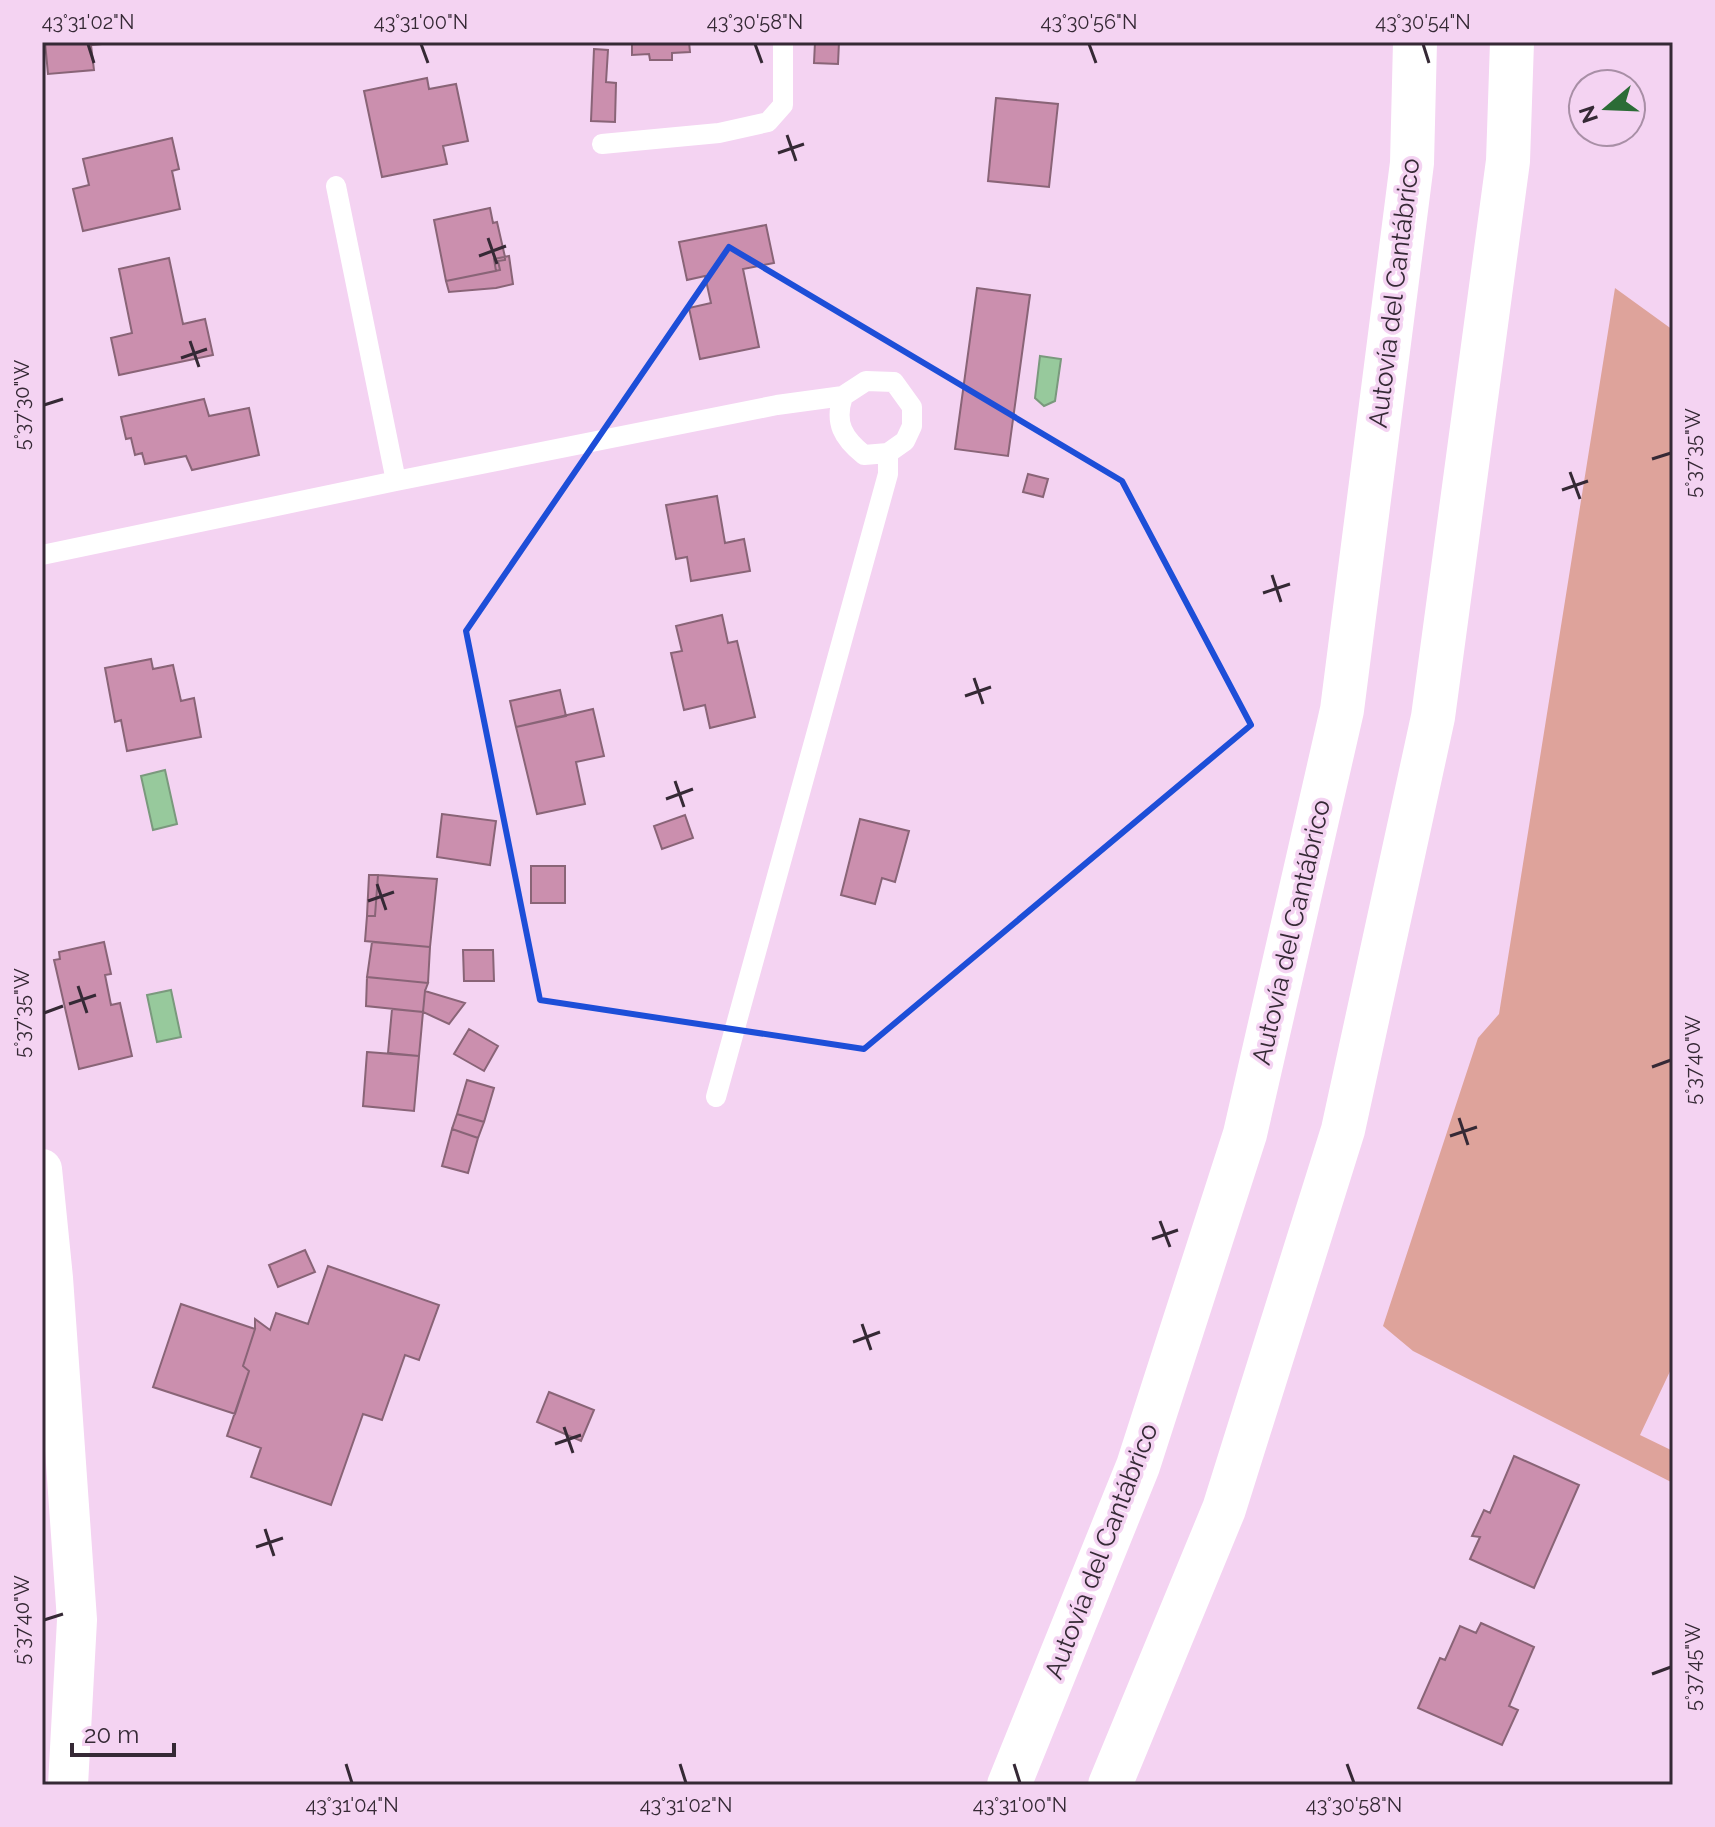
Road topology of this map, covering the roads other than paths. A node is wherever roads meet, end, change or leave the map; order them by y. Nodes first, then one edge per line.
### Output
1 (783, 42) edge
2 (1415, 42) edge
3 (1512, 42) edge
4 (602, 144) dead end
5 (336, 186) dead end
6 (843, 396) junction
7 (888, 453) junction
8 (396, 481) junction
9 (42, 555) edge
10 (716, 1097) dead end
11 (42, 1169) edge
12 (68, 1785) edge
13 (1009, 1785) edge
14 (1110, 1785) edge

1 - 4 lane
2 - 13 highway, Autovía del Cantábrico
3 - 14 highway
5 - 8 lane
6 - 7 lane
6 - 7 lane
6 - 8 lane
7 - 10 lane
8 - 9 lane
11 - 12 street

